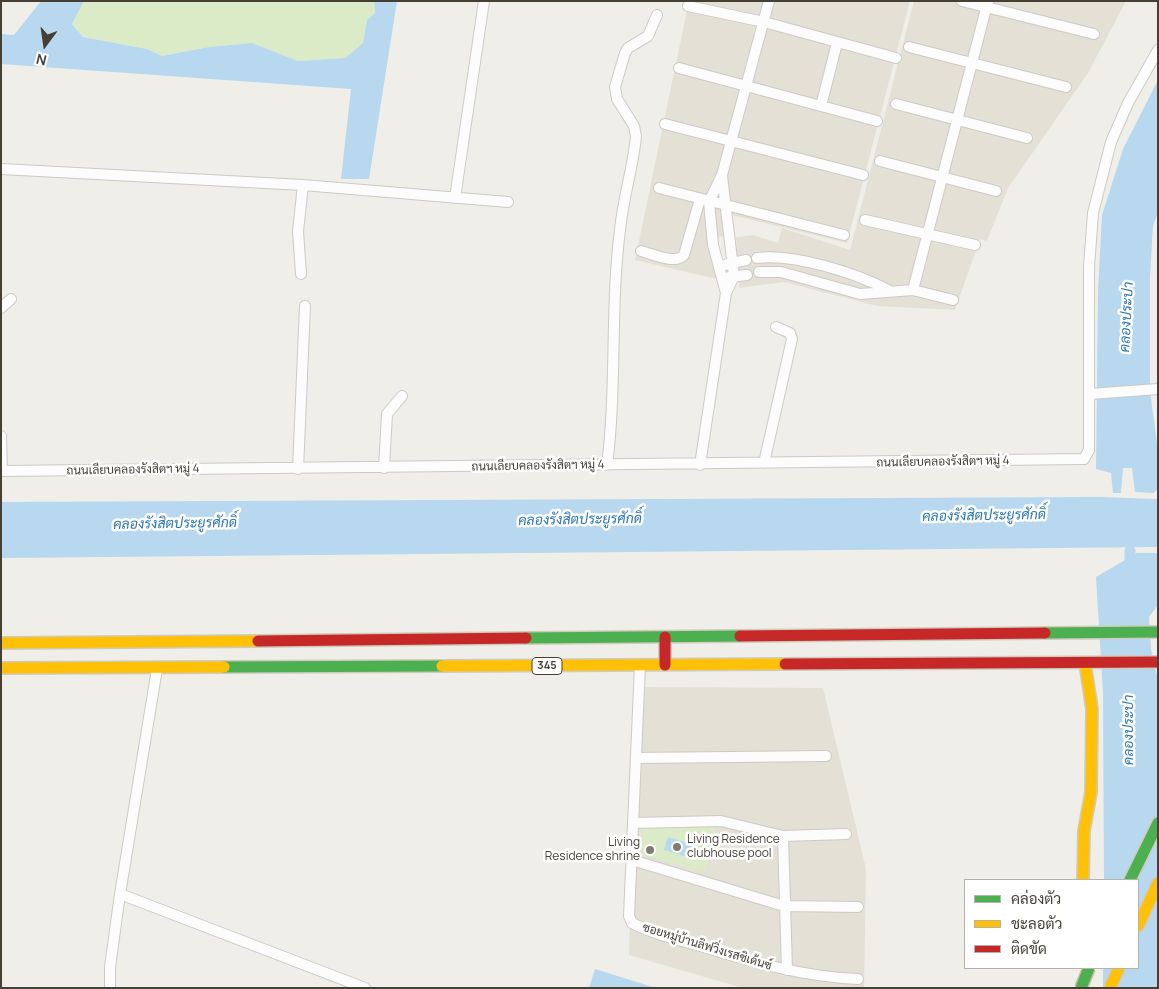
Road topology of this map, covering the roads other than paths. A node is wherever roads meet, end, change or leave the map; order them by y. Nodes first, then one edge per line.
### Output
1 (484, 1) edge
2 (768, 1) edge
3 (962, 1) edge
4 (987, 5) edge
5 (688, 6) dead end
6 (657, 14) dead end
7 (764, 22) junction
8 (1094, 34) dead end
9 (837, 43) junction
10 (909, 47) dead end
11 (1158, 50) edge
12 (896, 58) dead end
13 (972, 63) junction
14 (679, 68) dead end
15 (747, 86) junction
16 (1066, 87) dead end
17 (896, 104) dead end
18 (821, 106) junction
19 (877, 121) dead end
20 (957, 122) junction
21 (665, 124) dead end
22 (1027, 138) dead end
23 (732, 142) junction
24 (880, 161) dead end
25 (1, 169) edge
26 (722, 175) junction
27 (863, 175) dead end
28 (943, 178) junction
29 (303, 185) junction
30 (659, 188) dead end
31 (996, 191) dead end
32 (455, 198) junction
33 (704, 200) junction
34 (508, 202) dead end
35 (725, 206) junction
36 (865, 220) dead end
37 (928, 234) junction
38 (844, 235) dead end
39 (975, 246) dead end
40 (641, 251) dead end
41 (757, 258) dead end
42 (746, 260) dead end
43 (731, 264) junction
44 (718, 266) junction
45 (759, 272) dead end
46 (301, 274) dead end
47 (748, 274) dead end
48 (734, 276) junction
49 (721, 279) junction
50 (888, 290) junction
51 (913, 290) junction
52 (726, 293) junction
53 (11, 299) dead end
54 (952, 300) dead end
55 (305, 306) dead end
56 (1, 308) edge
57 (776, 327) dead end
58 (1155, 389) edge
59 (1092, 394) junction
60 (402, 396) dead end
61 (1, 436) edge
62 (764, 463) junction
63 (700, 464) junction
64 (607, 465) junction
65 (298, 468) junction
66 (384, 468) junction
67 (2, 471) edge
68 (1158, 632) edge
69 (665, 637) junction
70 (1, 643) edge
71 (1089, 663) junction
72 (1155, 663) edge
73 (640, 665) junction
74 (664, 665) junction
75 (1, 668) edge
76 (157, 669) junction
77 (826, 756) dead end
78 (636, 758) junction
79 (633, 823) junction
80 (1158, 823) edge
81 (846, 834) dead end
82 (784, 836) junction
83 (632, 860) junction
84 (1083, 879) edge
85 (1130, 879) edge
86 (1158, 883) edge
87 (120, 894) junction
88 (784, 906) junction
89 (858, 907) dead end
90 (1139, 924) edge
91 (1083, 969) edge
92 (1089, 969) edge
93 (1119, 969) edge
94 (786, 970) junction
95 (858, 980) dead end
96 (110, 988) edge
97 (366, 988) edge
98 (1082, 988) edge
99 (1110, 988) edge

1 - 32 street
2 - 7 street
3 - 4 street
4 - 8 street
4 - 13 street
5 - 7 street
6 - 64 street
7 - 9 street
7 - 15 street
9 - 12 street
9 - 18 street
10 - 13 street
11 - 59 street
13 - 16 street
13 - 20 street
14 - 15 street
15 - 18 street
15 - 23 street
17 - 20 street
18 - 19 street
20 - 22 street
20 - 28 street
21 - 23 street
23 - 26 street
23 - 27 street
24 - 28 street
25 - 29 street
26 - 33 street
26 - 35 street
28 - 31 street
28 - 37 street
29 - 32 street
29 - 46 street
30 - 33 street
32 - 34 street
33 - 35 street
33 - 40 street
33 - 44 street
35 - 38 street
35 - 43 street
36 - 37 street
37 - 39 street
37 - 51 street
41 - 50 street
42 - 43 street
43 - 44 street
43 - 48 street
44 - 49 street
45 - 50 street
47 - 48 street
48 - 49 street
48 - 52 street
49 - 52 street
50 - 51 street
51 - 54 street
52 - 63 street
53 - 56 street
55 - 65 street
57 - 62 street
58 - 59 street
59 - 62 street, ถนนเลียบคลองรังสิตฯ หมู่ 4
60 - 66 street
61 - 67 street
62 - 63 street, ถนนเลียบคลองรังสิตฯ หมู่ 4
63 - 64 street, ถนนเลียบคลองรังสิตฯ หมู่ 4
64 - 66 street, ถนนเลียบคลองรังสิตฯ หมู่ 4
65 - 66 street, ถนนเลียบคลองรังสิตฯ หมู่ 4
65 - 67 street, ถนนเลียบคลองรังสิตฯ หมู่ 4
68 - 69 main road
69 - 70 main road
69 - 74 main road
71 - 72 main road, 345
71 - 74 main road, 345
71 - 84 main road
73 - 74 main road, 345
73 - 76 main road, 345
73 - 78 street, ซอยหมู่บ้านลิฟวิ่งเรสซิเด้นซ์
75 - 76 main road, 345
76 - 87 street
77 - 78 street
78 - 79 street, ซอยหมู่บ้านลิฟวิ่งเรสซิเด้นซ์
79 - 82 street
79 - 83 street, ซอยหมู่บ้านลิฟวิ่งเรสซิเด้นซ์
80 - 85 main road
81 - 82 street
82 - 88 street, ซอยหมู่บ้านลิฟวิ่งเรสซิเด้นซ์
83 - 88 street
83 - 94 street, ซอยหมู่บ้านลิฟวิ่งเรสซิเด้นซ์
86 - 90 main road
87 - 96 street
87 - 97 street
88 - 89 street
88 - 94 street, ซอยหมู่บ้านลิฟวิ่งเรสซิเด้นซ์
91 - 98 main road
92 - 98 main road, bridge
93 - 99 main road
94 - 95 street, ซอยหมู่บ้านลิฟวิ่งเรสซิเด้นซ์

